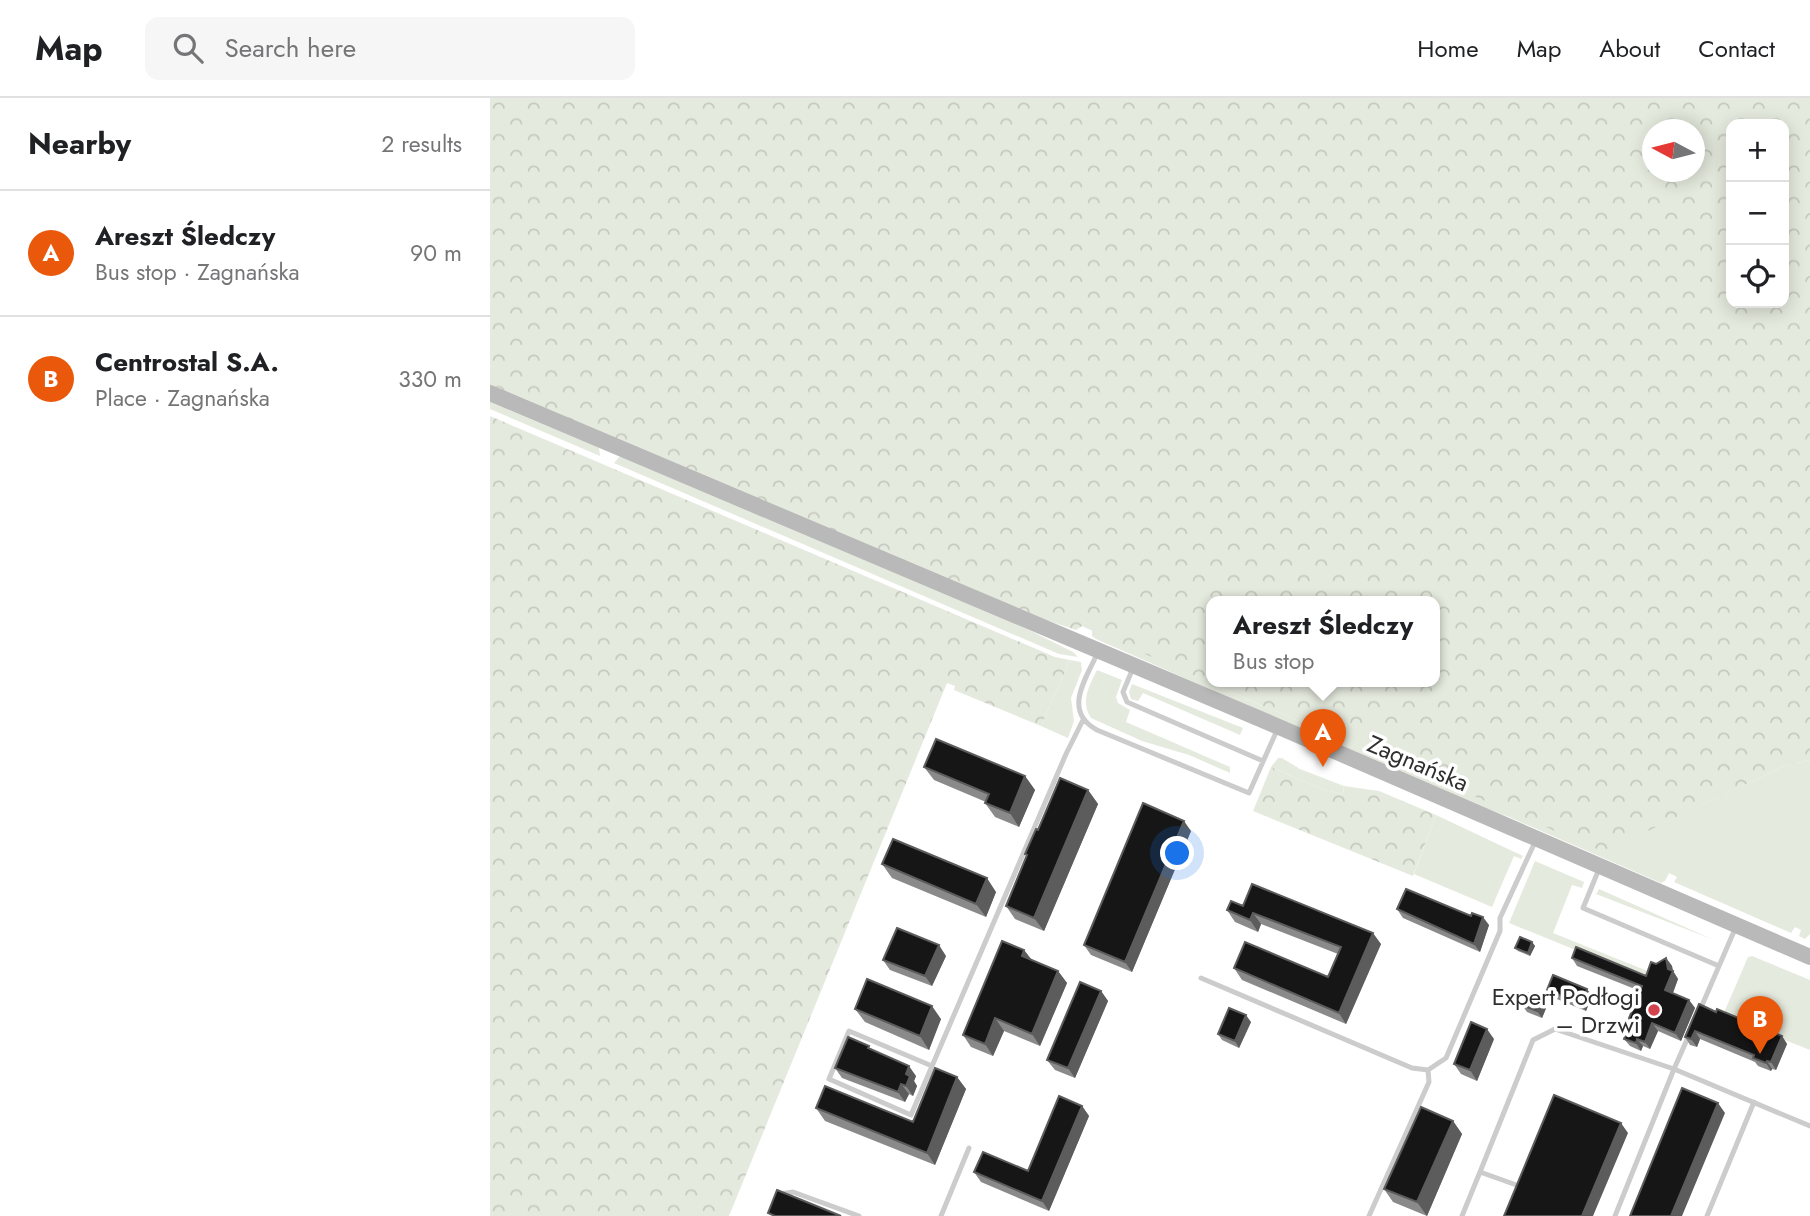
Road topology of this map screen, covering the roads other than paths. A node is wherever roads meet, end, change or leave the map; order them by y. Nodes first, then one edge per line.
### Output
1 (490, 393) edge
2 (1098, 652) junction
3 (1133, 667) junction
4 (1083, 720) junction
5 (1279, 727) junction
6 (1263, 761) junction
7 (1536, 839) junction
8 (1600, 866) junction
9 (1736, 926) junction
10 (1810, 957) edge
11 (1718, 966) junction
12 (1201, 978) dead end
13 (1695, 1021) edge
14 (1690, 1033) edge
15 (932, 1066) junction
16 (1674, 1069) junction
17 (1428, 1070) junction
18 (1754, 1102) junction
19 (1810, 1126) edge
20 (969, 1148) dead end
21 (1480, 1172) junction
22 (1521, 1187) edge
23 (776, 1199) edge
24 (859, 1216) edge
25 (941, 1216) edge
26 (1370, 1216) edge
27 (1462, 1216) edge
28 (1615, 1216) edge
29 (1707, 1216) edge

1 - 2 street, Zagnańska
2 - 3 street, Zagnańska
2 - 4 lane
3 - 5 street, Zagnańska
3 - 6 lane
4 - 6 lane
4 - 15 lane
5 - 6 lane
5 - 7 street, Zagnańska
7 - 8 street, Zagnańska
7 - 17 lane
8 - 9 street, Zagnańska
8 - 11 lane
9 - 10 street, Zagnańska
9 - 11 lane
11 - 13 lane
12 - 17 lane
14 - 16 lane
15 - 15 lane
16 - 18 lane
16 - 21 lane
16 - 28 lane
17 - 26 lane
18 - 19 lane
18 - 29 lane
20 - 25 lane
21 - 22 lane
21 - 27 lane
23 - 24 lane

